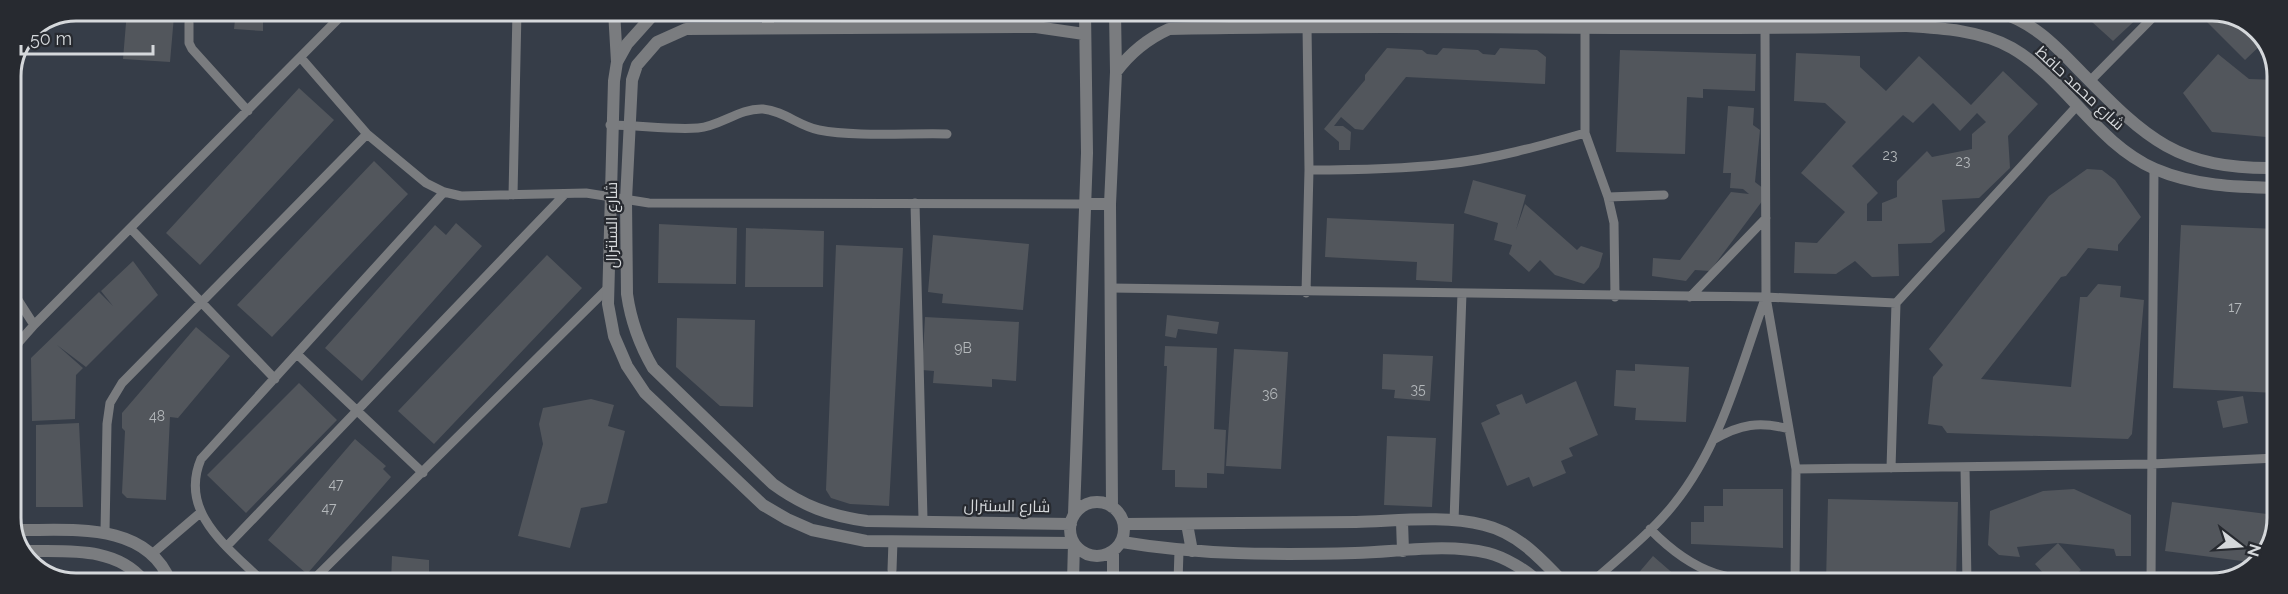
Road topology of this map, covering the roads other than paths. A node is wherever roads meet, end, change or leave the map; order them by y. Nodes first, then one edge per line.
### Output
1 (336, 21) edge
2 (517, 21) edge
3 (615, 21) edge
4 (647, 21) edge
5 (768, 21) edge
6 (1085, 21) edge
7 (1115, 21) edge
8 (1585, 21) edge
9 (2022, 21) edge
10 (2149, 21) edge
11 (189, 23) dead end
12 (1307, 26) junction
13 (768, 28) junction
14 (1585, 29) junction
15 (1765, 29) junction
16 (1084, 34) junction
17 (301, 58) junction
18 (617, 62) junction
19 (1116, 72) junction
20 (2090, 81) junction
21 (2076, 107) junction
22 (248, 111) junction
23 (610, 125) junction
24 (628, 125) junction
25 (1585, 133) junction
26 (367, 134) junction
27 (947, 134) dead end
28 (2154, 168) junction
29 (2267, 168) edge
30 (1309, 170) junction
31 (2267, 188) edge
32 (444, 192) junction
33 (565, 194) junction
34 (513, 195) junction
35 (1664, 195) dead end
36 (609, 196) junction
37 (1608, 197) junction
38 (627, 200) junction
39 (915, 203) junction
40 (1084, 204) junction
41 (1110, 204) junction
42 (1766, 218) junction
43 (132, 230) junction
44 (608, 288) junction
45 (1110, 288) junction
46 (1306, 293) junction
47 (1462, 293) junction
48 (1615, 297) junction
49 (1690, 297) junction
50 (1766, 297) junction
51 (202, 303) junction
52 (1896, 303) junction
53 (21, 305) edge
54 (34, 325) junction
55 (21, 340) edge
56 (297, 354) junction
57 (275, 379) junction
58 (357, 411) junction
59 (1789, 429) junction
60 (1713, 440) junction
61 (2267, 459) edge
62 (2152, 465) junction
63 (1965, 467) junction
64 (1891, 468) junction
65 (1796, 469) junction
66 (423, 473) junction
67 (1112, 507) junction
68 (200, 513) junction
69 (923, 519) junction
70 (1073, 519) junction
71 (1402, 521) junction
72 (1454, 521) junction
73 (994, 523) junction
74 (1124, 524) junction
75 (1187, 524) junction
76 (1650, 529) junction
77 (22, 530) edge
78 (105, 532) junction
79 (893, 541) junction
80 (994, 542) junction
81 (1122, 542) junction
82 (1074, 543) junction
83 (227, 546) junction
84 (1179, 551) junction
85 (1192, 551) junction
86 (1403, 551) junction
87 (33, 552) edge
88 (1113, 552) junction
89 (152, 554) junction
90 (892, 570) dead end
91 (135, 573) edge
92 (166, 573) edge
93 (254, 573) edge
94 (321, 573) edge
95 (1073, 573) edge
96 (1113, 573) edge
97 (1178, 573) edge
98 (1525, 573) edge
99 (1554, 573) edge
100 (1602, 573) edge
101 (1712, 573) edge
102 (1795, 573) edge
103 (1967, 573) edge
104 (2151, 573) edge

1 - 17 lane
2 - 34 lane
3 - 18 street
4 - 18 street, شارع السنترال
5 - 13 street
6 - 16 street
7 - 19 street
8 - 14 street
9 - 20 street, شارع محمد حافظ
10 - 20 lane
11 - 22 lane
12 - 14 street, شارع محمد حافظ
12 - 19 street, شارع محمد حافظ
12 - 30 lane
13 - 16 street, شارع السنترال
13 - 24 street, شارع السنترال
14 - 15 street, شارع محمد حافظ
14 - 25 lane
15 - 21 street, شارع محمد حافظ
15 - 42 lane
16 - 40 street
17 - 22 lane
17 - 26 lane
18 - 23 street, شارع السنترال
19 - 41 street
20 - 29 street, شارع محمد حافظ
21 - 28 street, شارع محمد حافظ
21 - 52 lane
22 - 43 lane
23 - 24 lane
23 - 36 street, شارع السنترال
24 - 27 lane
24 - 38 street, شارع السنترال
25 - 30 lane
25 - 37 lane
26 - 32 lane
26 - 51 lane
28 - 31 street, شارع محمد حافظ
28 - 62 lane
30 - 46 lane
32 - 34 lane
32 - 56 lane
33 - 34 lane
33 - 36 lane
33 - 58 lane
35 - 37 lane
36 - 38 lane
36 - 44 street, شارع السنترال
37 - 48 lane
38 - 39 lane
38 - 69 street, شارع السنترال
39 - 40 lane
39 - 69 lane
40 - 41 street
40 - 70 street
41 - 45 street
42 - 49 lane
42 - 50 lane
43 - 51 lane
43 - 54 lane
44 - 66 lane
44 - 79 street, شارع السنترال
45 - 46 lane
45 - 67 street
46 - 47 lane
47 - 48 lane
47 - 72 lane
48 - 49 lane
49 - 50 lane
50 - 52 lane
50 - 59 lane
50 - 60 lane
51 - 57 lane
51 - 78 lane
52 - 64 lane
53 - 54 lane
54 - 55 lane
56 - 57 lane
56 - 58 lane
57 - 68 lane
58 - 66 lane
58 - 83 lane
59 - 60 lane
59 - 65 lane
60 - 76 lane
61 - 62 lane
62 - 63 lane
62 - 104 lane
63 - 64 lane
63 - 103 lane
64 - 65 lane
65 - 102 lane
66 - 94 lane
67 - 70 street
67 - 74 street
68 - 83 lane
68 - 89 lane
69 - 73 street, شارع السنترال
70 - 73 street, شارع السنترال
70 - 82 street
71 - 72 street
71 - 75 street
71 - 86 street
72 - 99 street
73 - 80 street
74 - 75 street
74 - 81 street
75 - 85 street
76 - 100 lane
76 - 101 lane
77 - 78 street
78 - 89 street
79 - 80 street, شارع السنترال
79 - 90 lane
80 - 82 street, شارع السنترال
81 - 84 street
81 - 88 street
82 - 88 street
82 - 95 street
83 - 93 lane
84 - 85 street
84 - 97 lane
85 - 86 street
86 - 98 street
87 - 91 street
88 - 96 street
89 - 92 street

